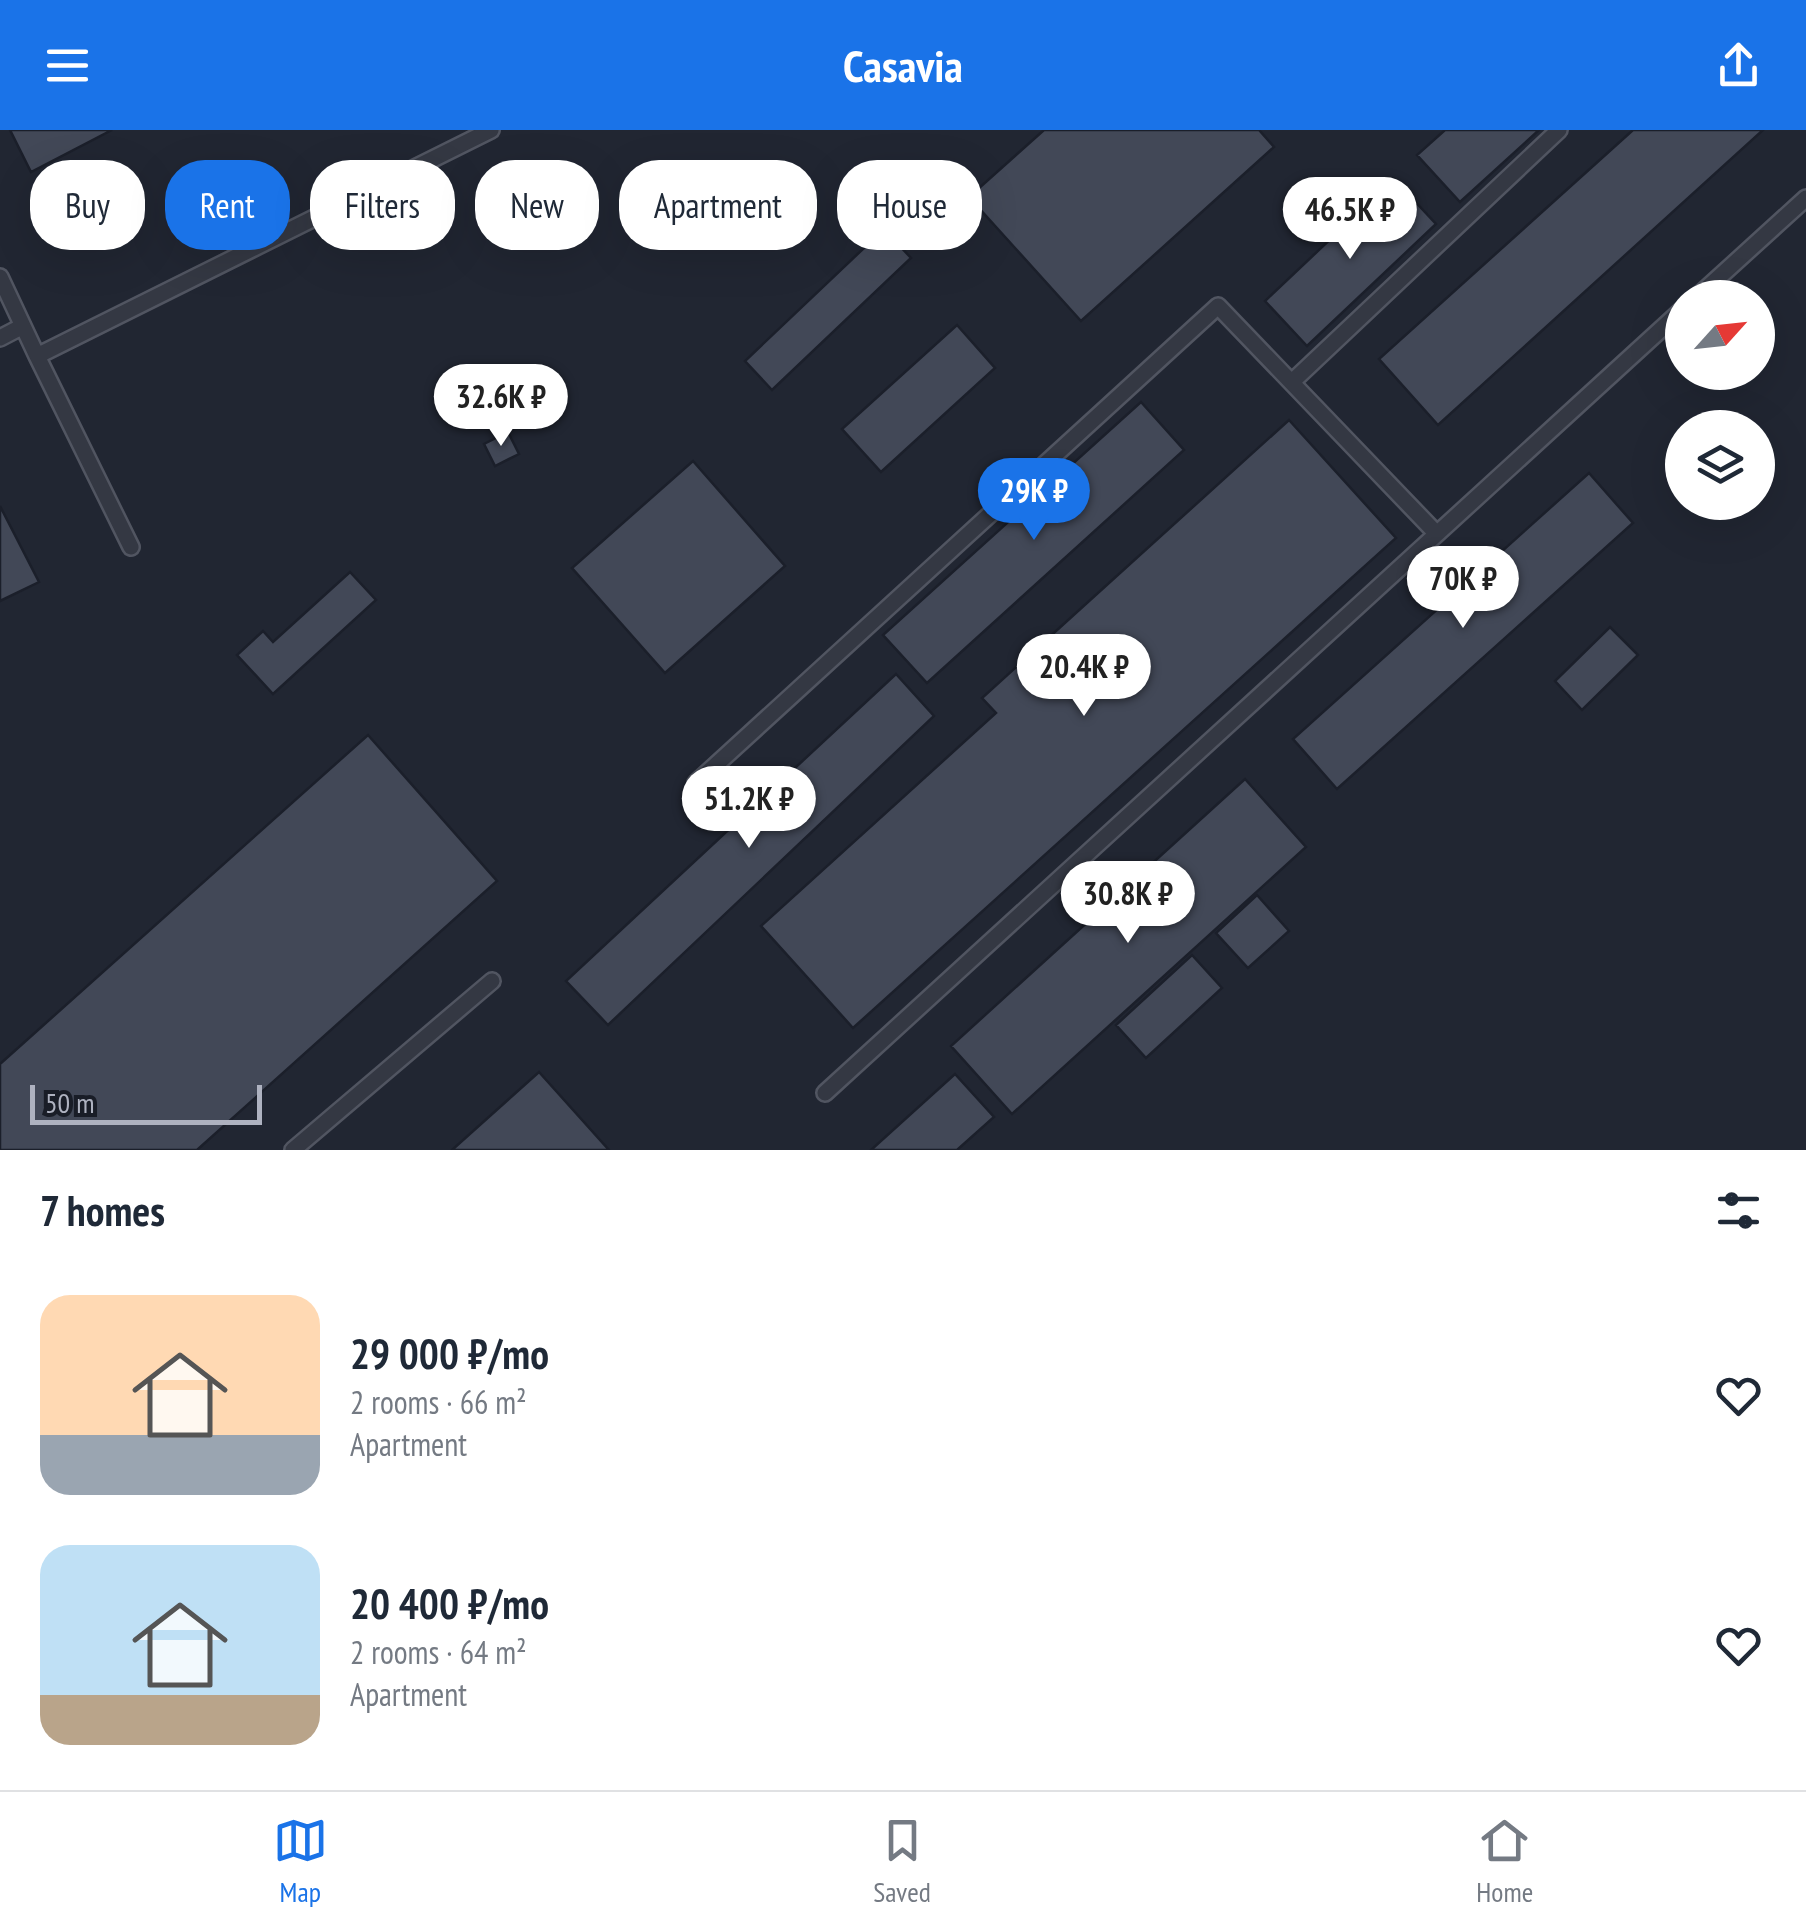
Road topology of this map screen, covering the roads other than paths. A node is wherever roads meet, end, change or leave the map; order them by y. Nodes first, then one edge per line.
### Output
1 (490, 130) edge
2 (1559, 130) edge
3 (1806, 198) edge
4 (0, 277) edge
5 (1716, 280) edge
6 (1665, 325) edge
7 (23, 326) junction
8 (0, 338) edge
9 (36, 356) junction
10 (1294, 381) junction
11 (1436, 533) junction
12 (131, 548) dead end
13 (696, 783) dead end
14 (492, 981) dead end
15 (825, 1093) dead end
16 (293, 1150) edge

1 - 9 lane
2 - 10 lane
3 - 5 lane
4 - 7 lane
6 - 11 lane
7 - 8 lane
7 - 9 lane
9 - 12 lane
10 - 11 lane
10 - 13 lane
11 - 15 lane
14 - 16 lane

